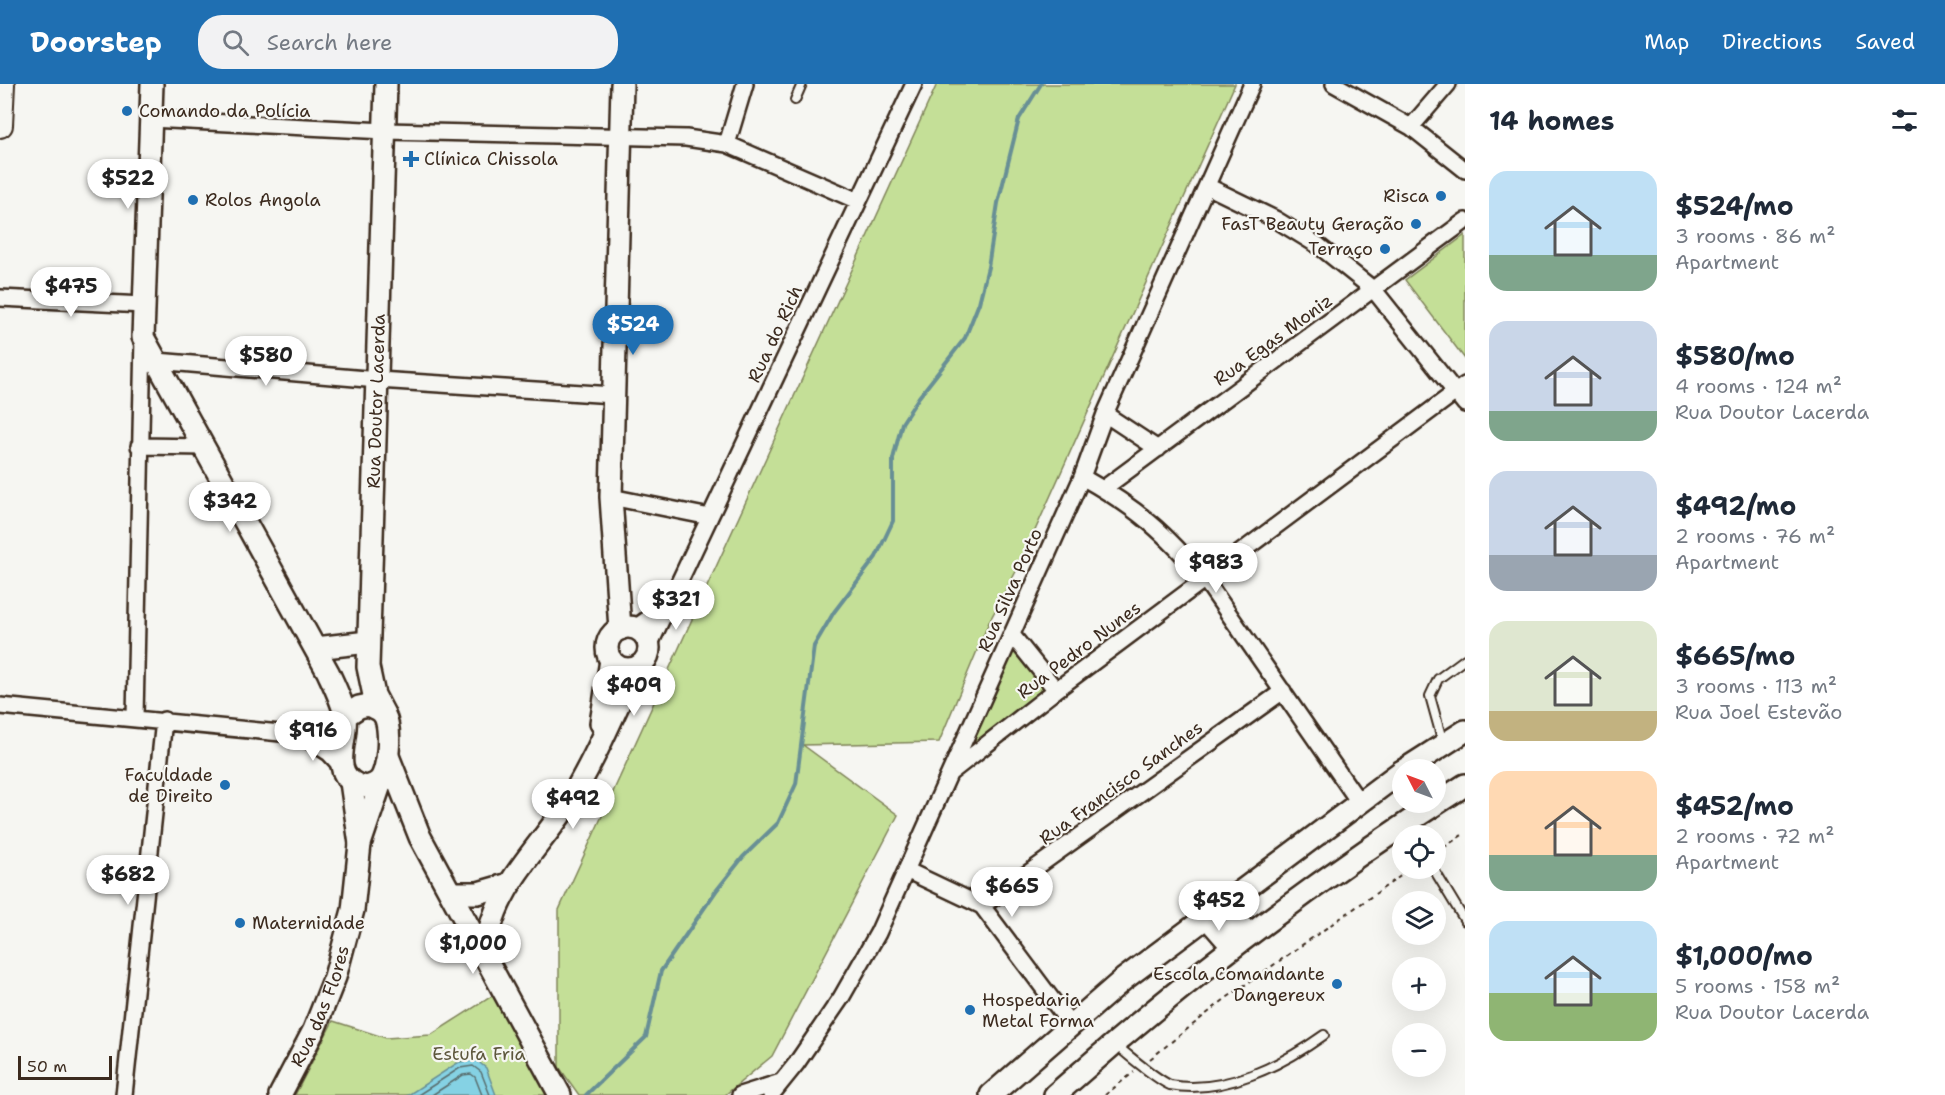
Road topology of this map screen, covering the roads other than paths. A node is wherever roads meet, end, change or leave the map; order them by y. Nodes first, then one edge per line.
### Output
1 (2, 84) edge
2 (152, 84) edge
3 (386, 84) edge
4 (622, 84) edge
5 (745, 84) edge
6 (802, 84) edge
7 (913, 84) edge
8 (1252, 84) edge
9 (1334, 84) edge
10 (1448, 84) edge
11 (795, 100) dead end
12 (0, 118) edge
13 (150, 119) junction
14 (0, 125) edge
15 (1411, 127) junction
16 (385, 131) junction
17 (620, 137) junction
18 (727, 144) junction
19 (1465, 170) edge
20 (1207, 186) junction
21 (858, 201) junction
22 (1465, 221) edge
23 (1374, 290) junction
24 (0, 298) edge
25 (144, 305) junction
26 (143, 337) junction
27 (157, 361) junction
28 (378, 380) junction
29 (1462, 393) edge
30 (613, 395) junction
31 (1105, 414) junction
32 (139, 446) junction
33 (204, 447) junction
34 (1158, 449) junction
35 (1082, 477) junction
36 (1103, 489) junction
37 (611, 498) junction
38 (711, 517) junction
39 (1206, 581) junction
40 (673, 601) junction
41 (627, 628) junction
42 (1012, 635) junction
43 (368, 642) junction
44 (649, 646) junction
45 (316, 648) junction
46 (1465, 659) edge
47 (612, 660) junction
48 (635, 668) junction
49 (1056, 690) junction
50 (1283, 691) junction
51 (0, 706) edge
52 (384, 714) junction
53 (135, 717) junction
54 (164, 720) junction
55 (344, 722) junction
56 (1465, 731) edge
57 (301, 735) junction
58 (1443, 744) junction
59 (597, 750) junction
60 (1420, 759) edge
61 (386, 766) junction
62 (947, 775) junction
63 (1392, 778) edge
64 (358, 783) junction
65 (1465, 785) edge
66 (1446, 796) edge
67 (1359, 802) junction
68 (1424, 813) edge
69 (1413, 825) edge
70 (420, 837) junction
71 (1392, 840) edge
72 (360, 844) junction
73 (906, 870) junction
74 (1440, 879) edge
75 (509, 884) junction
76 (453, 893) junction
77 (982, 906) junction
78 (1214, 910) junction
79 (1465, 921) edge
80 (1240, 940) junction
81 (487, 960) junction
82 (1071, 1025) junction
83 (1324, 1035) dead end
84 (1113, 1044) junction
85 (781, 1082) junction
86 (124, 1095) edge
87 (279, 1095) edge
88 (560, 1095) edge
89 (742, 1095) edge
90 (771, 1095) edge
91 (991, 1095) edge
92 (1055, 1095) edge

1 - 12 main road
2 - 13 street
3 - 16 street, Rua Doutor Lacerda
4 - 17 street
5 - 18 street
6 - 11 lane
7 - 21 street, Rua do Rich
8 - 20 street, Rua Silva Porto
9 - 15 street
10 - 15 street
12 - 14 main road
13 - 16 street
13 - 25 street
15 - 19 street
16 - 17 street
16 - 28 street, Rua Doutor Lacerda
17 - 18 street
17 - 30 street
18 - 21 street
20 - 23 street
20 - 31 street, Rua Silva Porto
21 - 38 street, Rua do Rich
22 - 23 street, Rua Egas Moniz
23 - 29 street
23 - 34 street, Rua Egas Moniz
24 - 25 street
25 - 26 street
26 - 27 street
26 - 32 street
27 - 28 street
27 - 33 street
28 - 30 street
28 - 43 street, Rua Doutor Lacerda
29 - 39 street, Rua Pedro Nunes
30 - 37 street
31 - 34 street
31 - 35 street, Rua Silva Porto
32 - 33 street
32 - 53 street
33 - 45 street
34 - 36 street, Rua Egas Moniz
35 - 36 street
35 - 42 street, Rua Silva Porto
36 - 39 street
37 - 38 street
37 - 41 street
38 - 40 street, Rua do Rich
39 - 49 street, Rua Pedro Nunes
39 - 50 street
40 - 41 street
40 - 44 street, Rua do Rich
41 - 44 street
41 - 47 street
42 - 49 street
42 - 62 street, Rua Silva Porto
43 - 45 street
43 - 52 street, Rua Doutor Lacerda
44 - 48 street
45 - 55 street
46 - 58 lane
47 - 48 street
47 - 59 street
48 - 59 street
49 - 62 street, Rua Pedro Nunes
50 - 67 street
50 - 77 street, Rua Francisco Sanches
51 - 53 street
52 - 55 street
52 - 61 street, Rua Doutor Lacerda
53 - 54 street
54 - 57 street
54 - 86 street
55 - 57 street
55 - 64 street
56 - 58 street
57 - 64 street
58 - 60 street
59 - 75 street
61 - 64 street
61 - 70 street, Rua Doutor Lacerda
62 - 73 street, Rua Silva Porto
63 - 67 street
64 - 70 street, Rua Doutor Lacerda
64 - 72 street, Rua das Flores
64 - 72 street, Rua das Flores
65 - 66 street
67 - 78 street
68 - 69 street
70 - 76 street, Rua Doutor Lacerda
71 - 80 street
72 - 87 street, Rua das Flores
73 - 77 street
73 - 85 street, Rua Silva Porto
74 - 79 lane
75 - 76 street
75 - 81 street
76 - 81 street, Rua Doutor Lacerda
77 - 82 street
78 - 80 street
78 - 82 street
80 - 84 street
81 - 88 street, Rua Doutor Lacerda
82 - 91 street
83 - 84 lane
84 - 92 street
85 - 89 street
85 - 90 street, Rua Silva Porto

